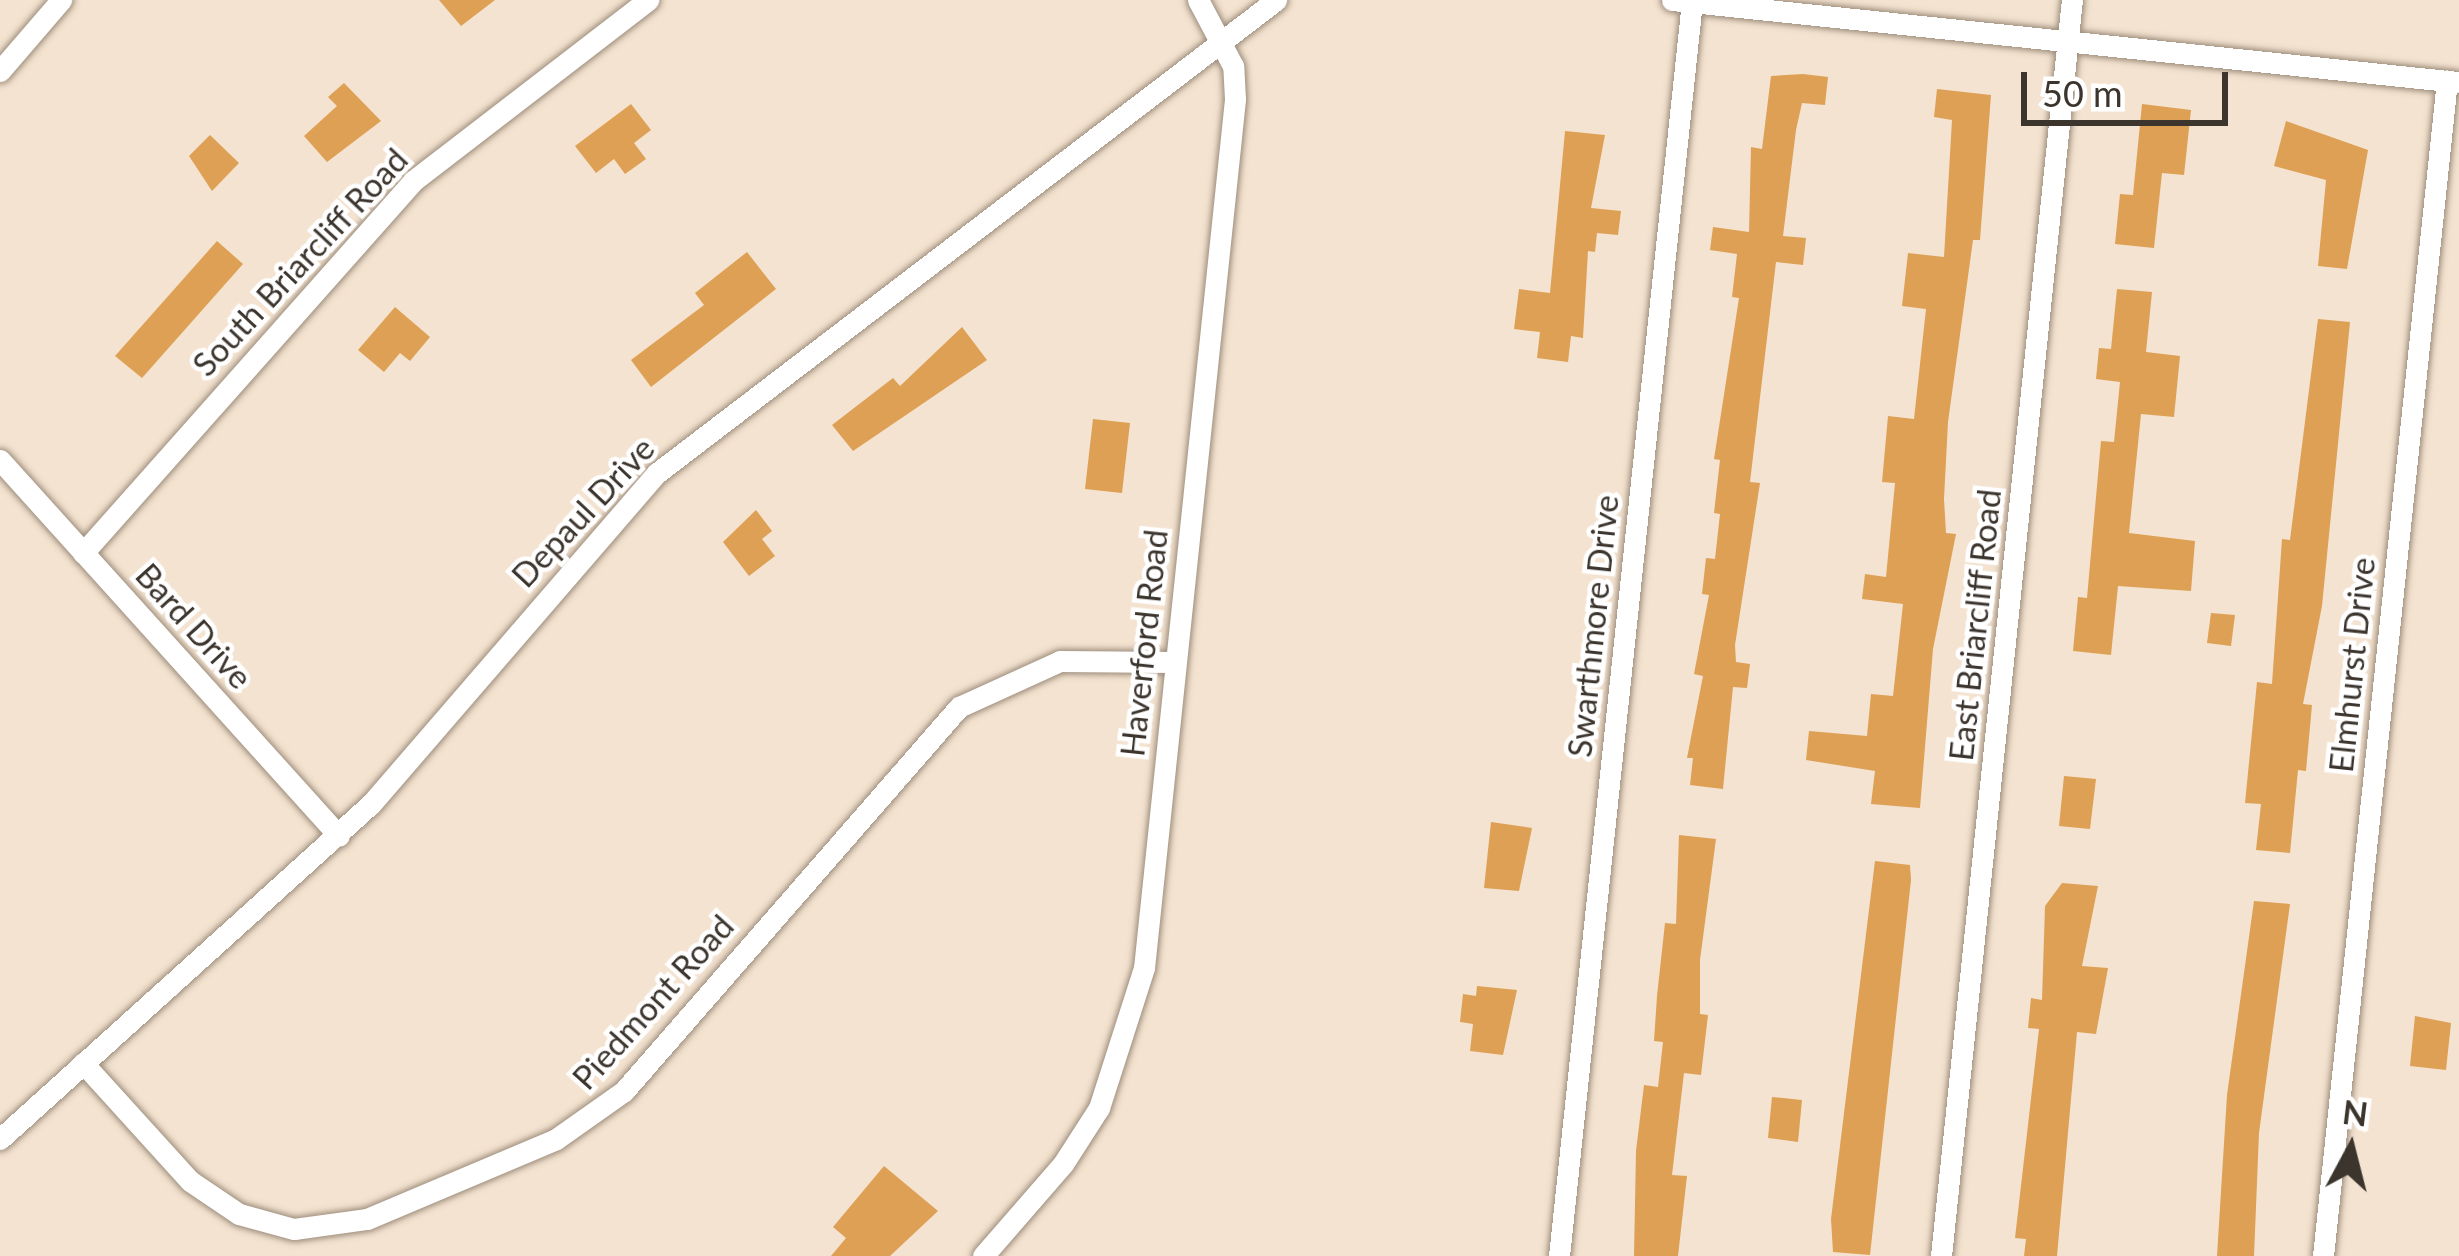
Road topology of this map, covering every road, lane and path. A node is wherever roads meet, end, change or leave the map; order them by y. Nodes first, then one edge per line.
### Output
1 (61, 0) edge
2 (648, 0) edge
3 (1198, 0) edge
4 (1276, 0) edge
5 (2072, 0) edge
6 (1682, 1) edge
7 (1220, 40) junction
8 (2069, 42) junction
9 (0, 71) edge
10 (2453, 82) edge
11 (0, 460) edge
12 (83, 553) junction
13 (1174, 662) junction
14 (339, 836) junction
15 (83, 1063) junction
16 (0, 1139) edge
17 (983, 1256) edge
18 (1559, 1256) edge
19 (1941, 1256) edge
20 (2323, 1256) edge

1 - 9 street
2 - 12 street, South Briarcliff Road
3 - 7 street, Haverford Road
4 - 7 street, Depaul Drive
5 - 8 street, East Briarcliff Road
6 - 8 street
6 - 18 street, Swarthmore Drive
7 - 13 street, Haverford Road
7 - 14 street, Depaul Drive
8 - 10 street
8 - 19 street, East Briarcliff Road
10 - 20 street, Elmhurst Drive
11 - 12 street, Bard Drive
12 - 14 street, Bard Drive
13 - 15 street, Piedmont Road
13 - 17 street, Haverford Road
14 - 15 street, Depaul Drive
15 - 16 street, Depaul Drive

